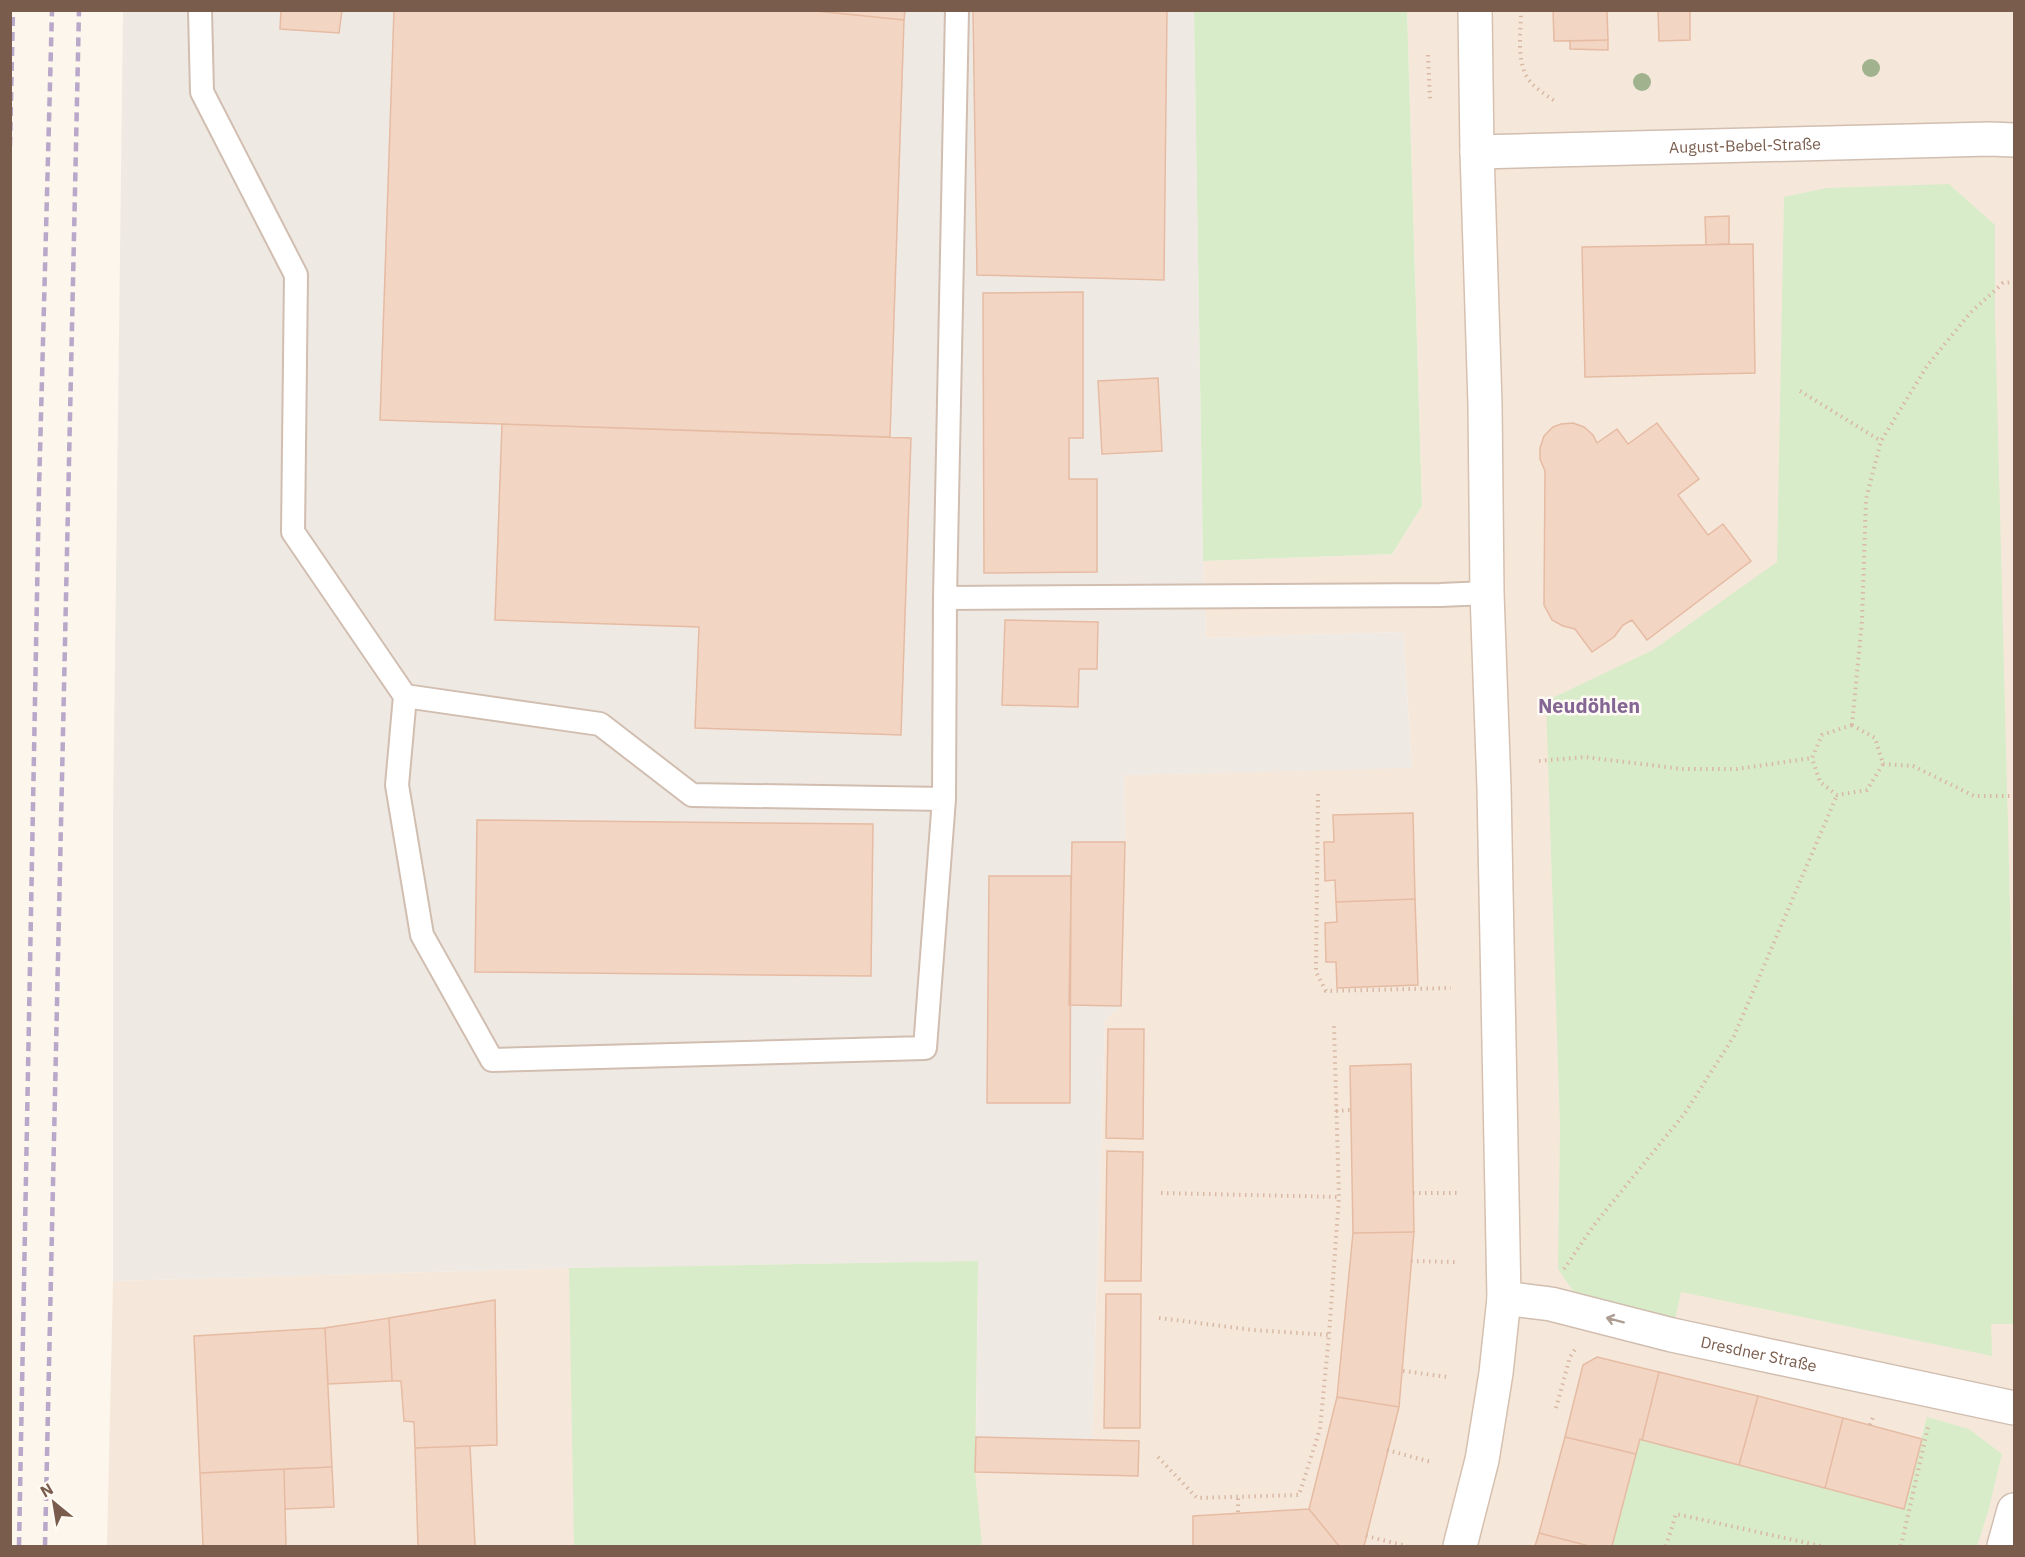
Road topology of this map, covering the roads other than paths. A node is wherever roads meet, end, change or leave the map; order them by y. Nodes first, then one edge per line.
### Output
1 (200, 10) edge
2 (957, 10) edge
3 (1475, 10) edge
4 (2014, 140) edge
5 (1477, 152) junction
6 (1487, 593) junction
7 (945, 598) junction
8 (405, 696) junction
9 (944, 799) junction
10 (1504, 1298) junction
11 (2014, 1408) edge
12 (2014, 1510) edge
13 (1460, 1546) edge
14 (2004, 1546) edge

1 - 8 lane
2 - 7 lane
3 - 5 street
4 - 5 street, August-Bebel-Straße
5 - 6 street
6 - 7 lane
6 - 10 street
7 - 9 lane
8 - 9 lane
8 - 9 lane
11 -> 10 street, Dresdner Straße
10 - 13 street
12 - 14 street

